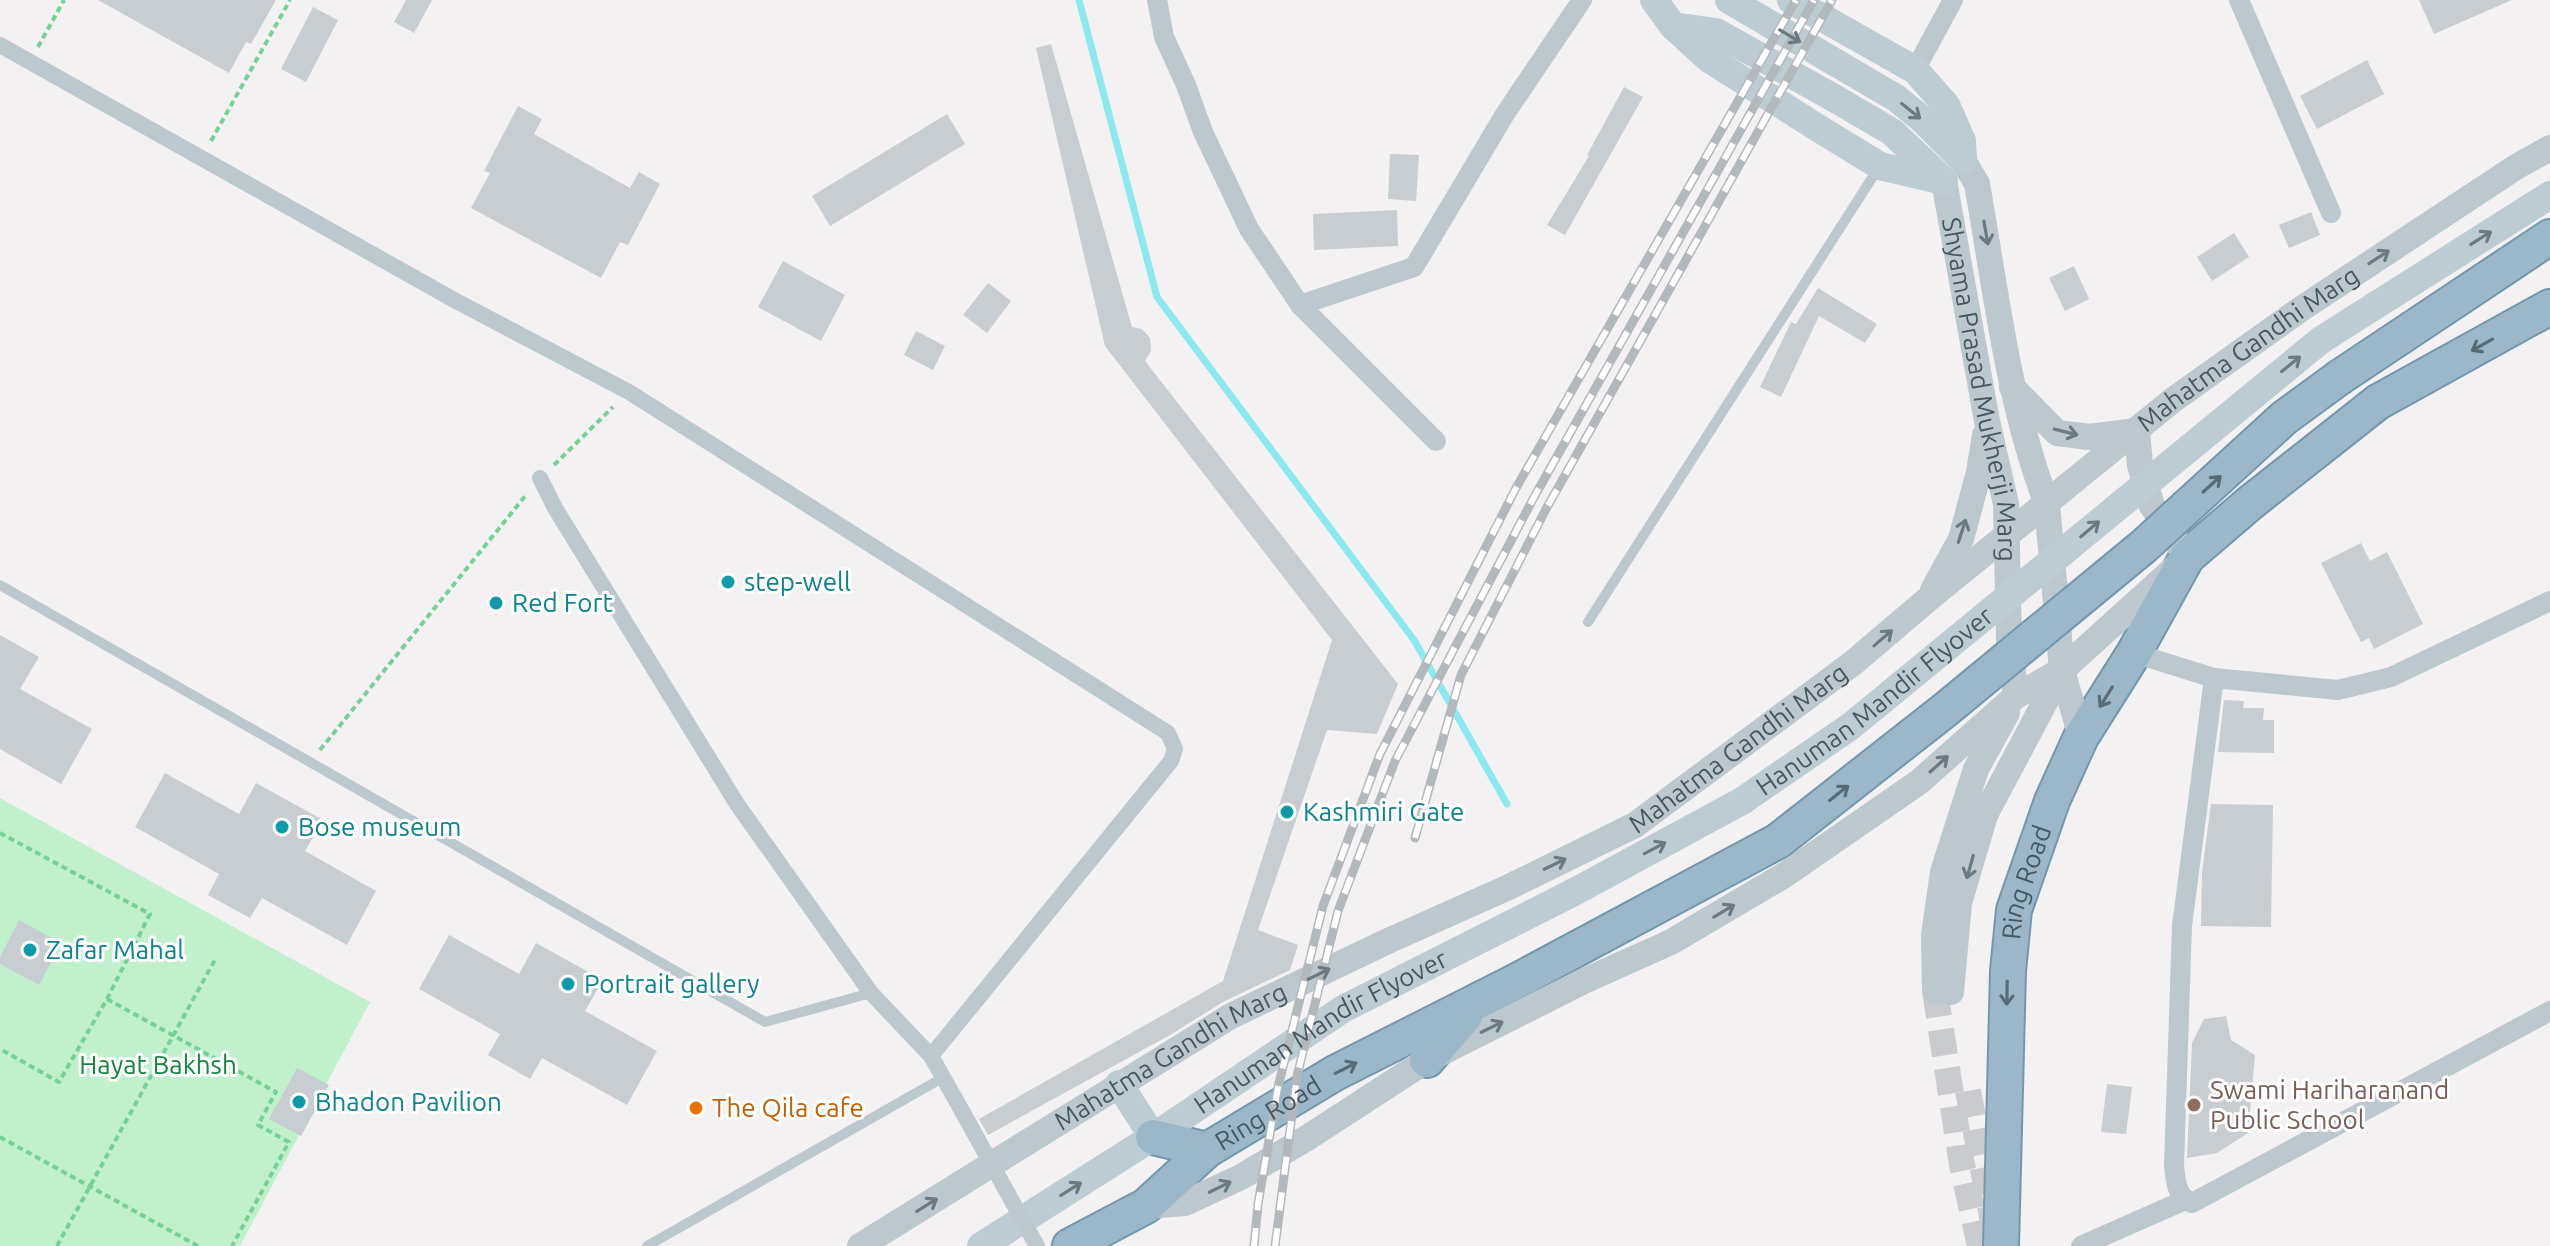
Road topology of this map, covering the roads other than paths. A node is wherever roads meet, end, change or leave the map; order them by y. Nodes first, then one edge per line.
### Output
1 (1157, 0) edge
2 (1582, 0) edge
3 (1654, 0) edge
4 (1729, 0) edge
5 (1791, 0) edge
6 (1953, 0) edge
7 (2239, 0) edge
8 (1673, 26) junction
9 (0, 45) edge
10 (1915, 70) junction
11 (2550, 148) edge
12 (1963, 160) junction
13 (1880, 166) junction
14 (1944, 181) junction
15 (2550, 195) edge
16 (2331, 213) dead end
17 (2550, 237) edge
18 (1300, 305) junction
19 (2550, 307) edge
20 (2012, 387) junction
21 (1987, 421) junction
22 (2137, 431) junction
23 (1436, 441) dead end
24 (540, 478) road end
25 (2047, 504) junction
26 (2006, 538) junction
27 (2187, 557) junction
28 (0, 585) edge
29 (1927, 600) junction
30 (2550, 601) edge
31 (1588, 622) dead end
32 (2134, 653) junction
33 (2062, 670) junction
34 (2214, 678) junction
35 (2016, 696) junction
36 (2081, 737) junction
37 (871, 993) junction
38 (1479, 1001) junction
39 (2550, 1011) edge
40 (931, 1056) junction
41 (1427, 1060) junction
42 (944, 1077) junction
43 (1119, 1084) junction
44 (1153, 1137) junction
45 (1207, 1150) junction
46 (2185, 1200) junction
47 (1146, 1206) junction
48 (647, 1246) edge
49 (860, 1246) edge
50 (981, 1246) edge
51 (1037, 1246) edge
52 (1070, 1246) edge
53 (2001, 1246) edge
54 (2081, 1246) edge

1 - 18 street
2 - 18 street
3 - 8 main road, Shyama Prasad Mukherji Marg
4 -> 12 main road, Shyama Prasad Mukherji Marg
5 - 10 main road, Shyama Prasad Mukherji Marg
6 - 10 street
7 - 16 street
8 - 13 main road, Shyama Prasad Mukherji Marg
8 - 14 main road, Shyama Prasad Mukherji Marg
9 - 40 street
10 - 12 main road, Shyama Prasad Mukherji Marg
22 -> 11 street, Mahatma Gandhi Marg
12 - 14 main road
12 -> 20 street, Shyama Prasad Mukherji Marg
13 - 14 main road, Shyama Prasad Mukherji Marg
13 - 31 lane
14 - 21 street, Shyama Prasad Mukherji Marg
44 -> 15 main road, Hanuman Mandir Flyover, bridge
38 -> 17 highway, Hanuman Mandir Flyover, bridge
18 - 23 street
19 -> 27 highway
20 -> 22 street
20 - 25 street, Shyama Prasad Mukherji Marg
21 - 26 street, Shyama Prasad Mukherji Marg
29 -> 21 street
22 - 25 street, Mahatma Gandhi Marg
22 - 27 street
24 - 37 street
25 - 26 street, Mahatma Gandhi Marg
25 - 33 street, Shyama Prasad Mukherji Marg
26 - 29 street, Mahatma Gandhi Marg
26 - 35 street, Shyama Prasad Mukherji Marg
27 - 32 highway, Ring Road
27 - 33 street
28 - 37 lane
43 -> 29 street, Mahatma Gandhi Marg
30 - 34 street
32 - 34 street
32 -> 36 highway, Ring Road
33 - 35 street
33 -> 35 street
33 - 36 street, Shyama Prasad Mukherji Marg
34 - 46 street
41 -> 35 street
36 -> 53 highway, Ring Road
37 - 40 street
38 - 41 highway
45 -> 38 highway, Ring Road
39 - 46 street
40 - 42 street
47 -> 41 street
42 - 48 lane
42 - 51 street, bridge
43 - 44 main road
49 -> 43 street, Mahatma Gandhi Marg
44 - 45 highway
50 -> 44 main road
45 - 47 highway, Ring Road
46 - 54 street
47 - 52 highway, Ring Road

